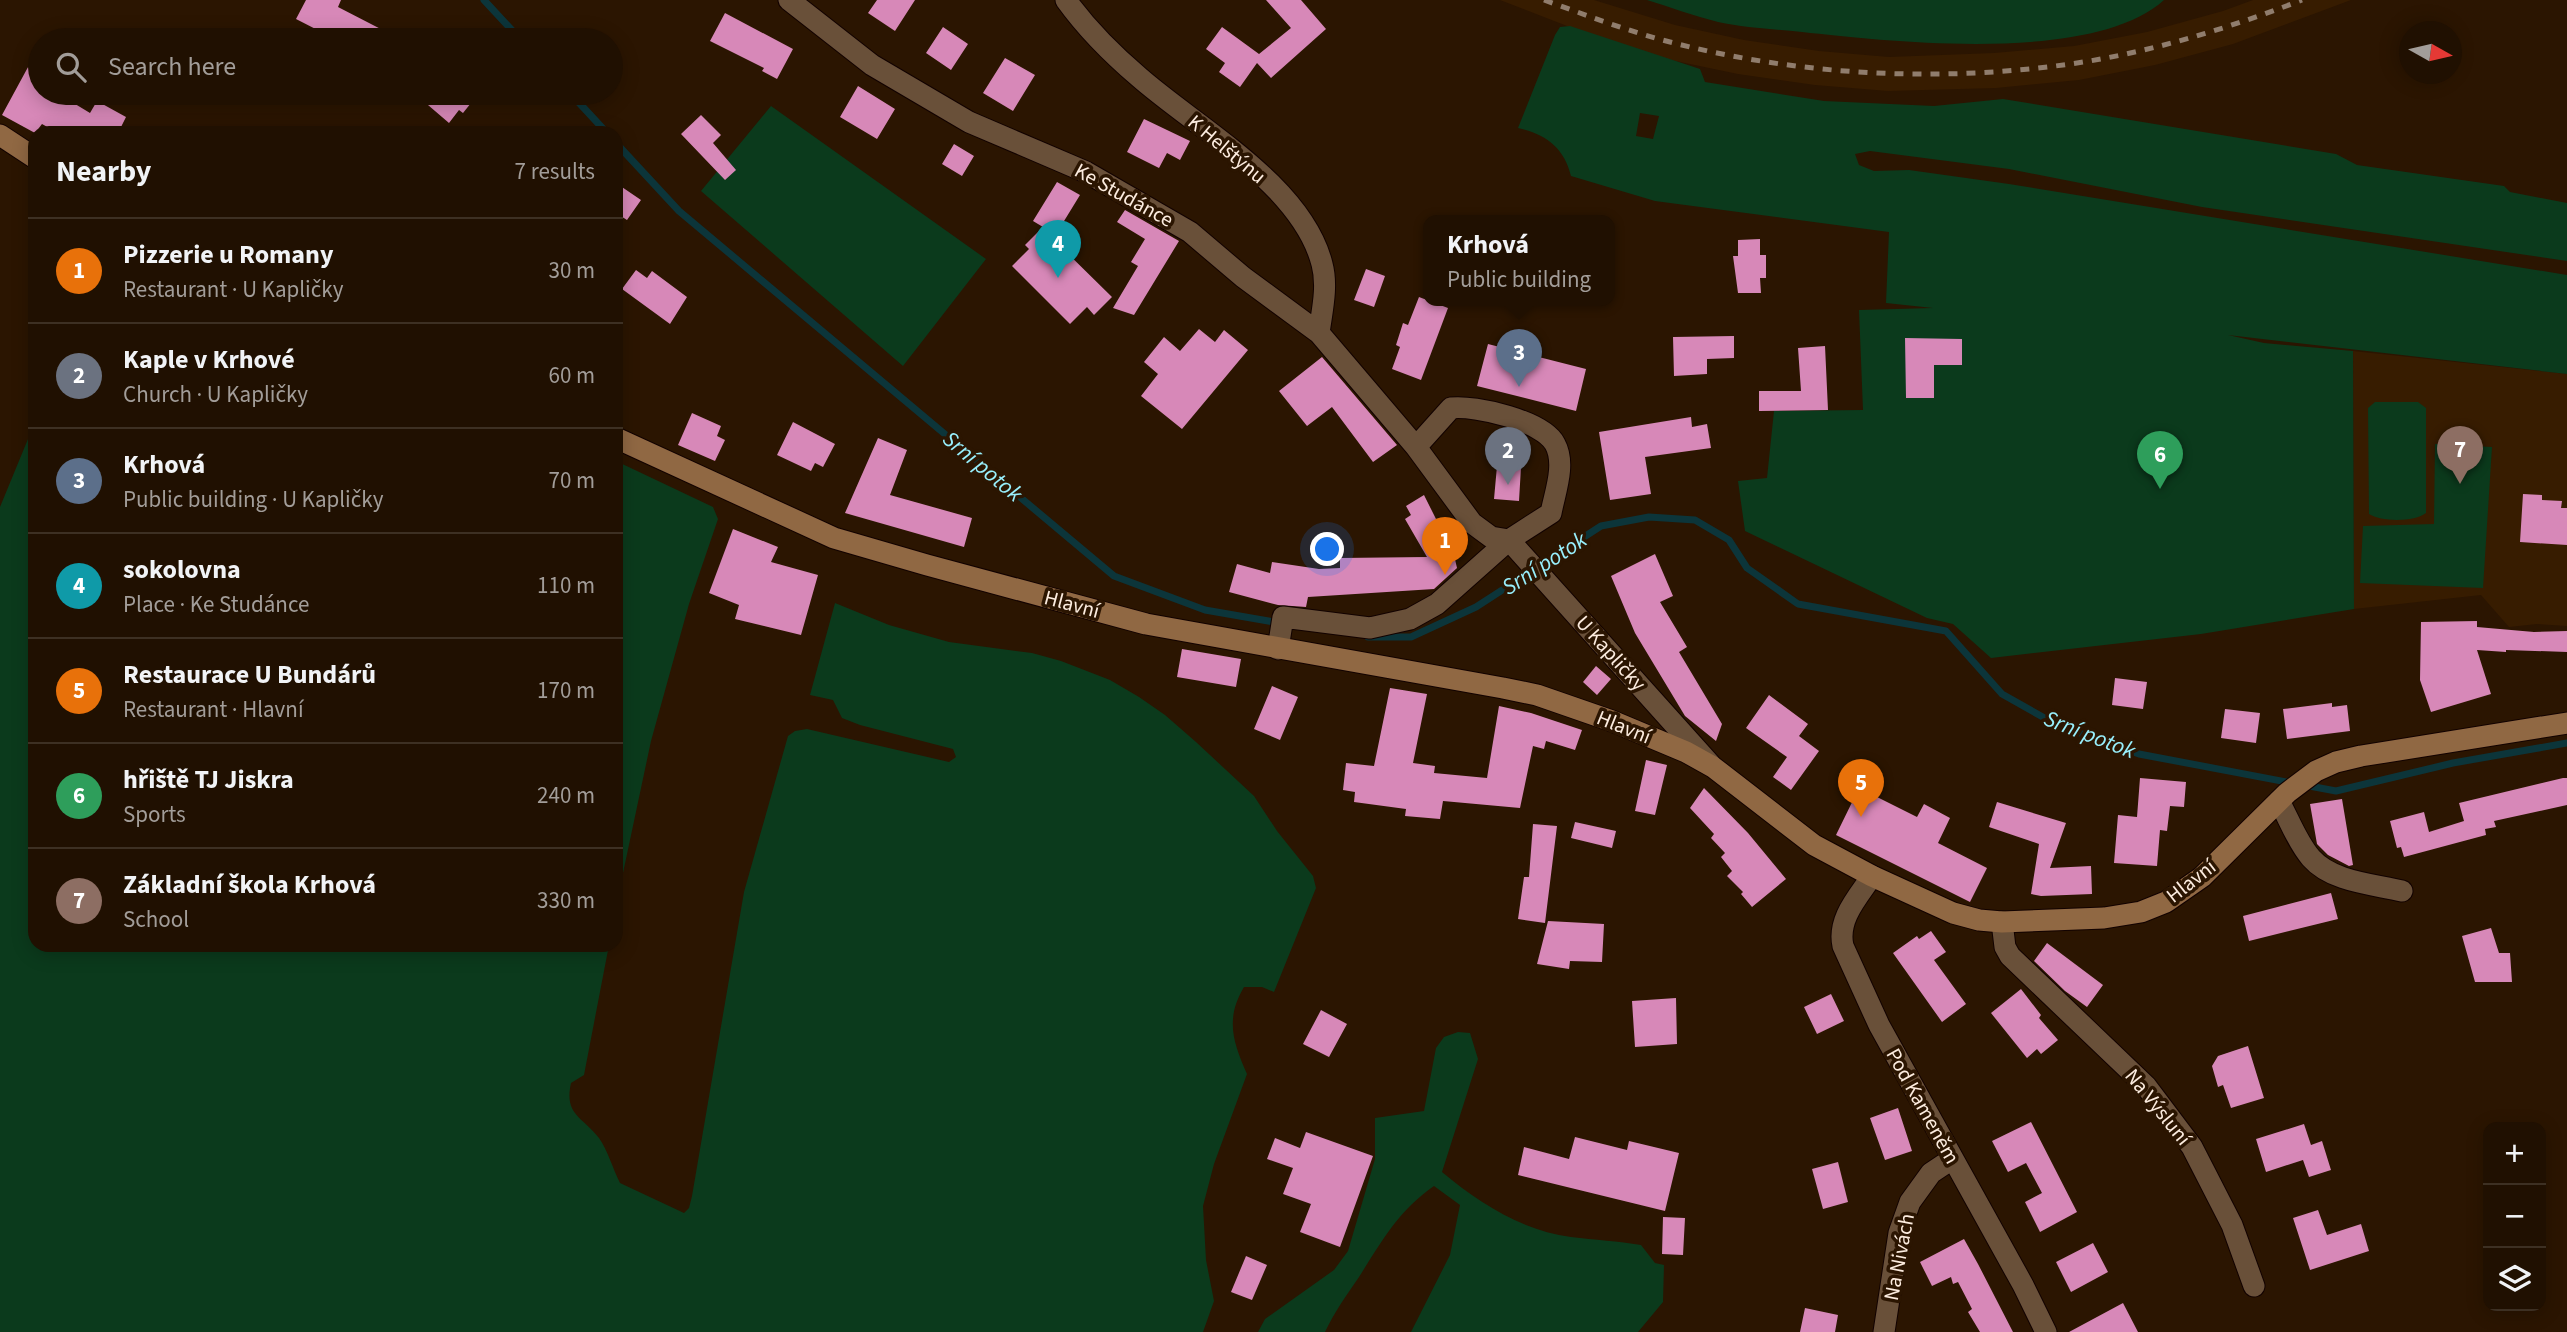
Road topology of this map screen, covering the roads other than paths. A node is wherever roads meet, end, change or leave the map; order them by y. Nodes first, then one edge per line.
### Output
1 (789, 0) edge
2 (1066, 0) edge
3 (0, 135) edge
4 (28, 153) edge
5 (1319, 333) junction
6 (623, 441) edge
7 (1416, 447) junction
8 (1509, 540) junction
9 (1280, 634) junction
10 (2567, 723) edge
11 (1713, 767) junction
12 (2283, 797) junction
13 (1872, 876) junction
14 (2402, 891) dead end
15 (2002, 922) junction
16 (1952, 1158) junction
17 (2253, 1286) dead end
18 (1884, 1332) edge
19 (2046, 1332) edge

1 - 5 street, Ke Studánce
2 - 5 street, K Helštýnu
3 - 4 street
5 - 7 street, Ke Studánce
6 - 9 street, Hlavní
7 - 8 street, U Kapličky
7 - 8 street
8 - 9 street
8 - 11 street, U Kapličky
9 - 11 street, Hlavní
10 - 12 street, Hlavní
11 - 13 street, Hlavní
12 - 14 street
12 - 15 street, Hlavní
13 - 15 street, Hlavní
13 - 16 street, Pod Kameněm
15 - 17 street, Na Výsluní
16 - 18 street, Na Nivách
16 - 19 street, Pod Kameněm

